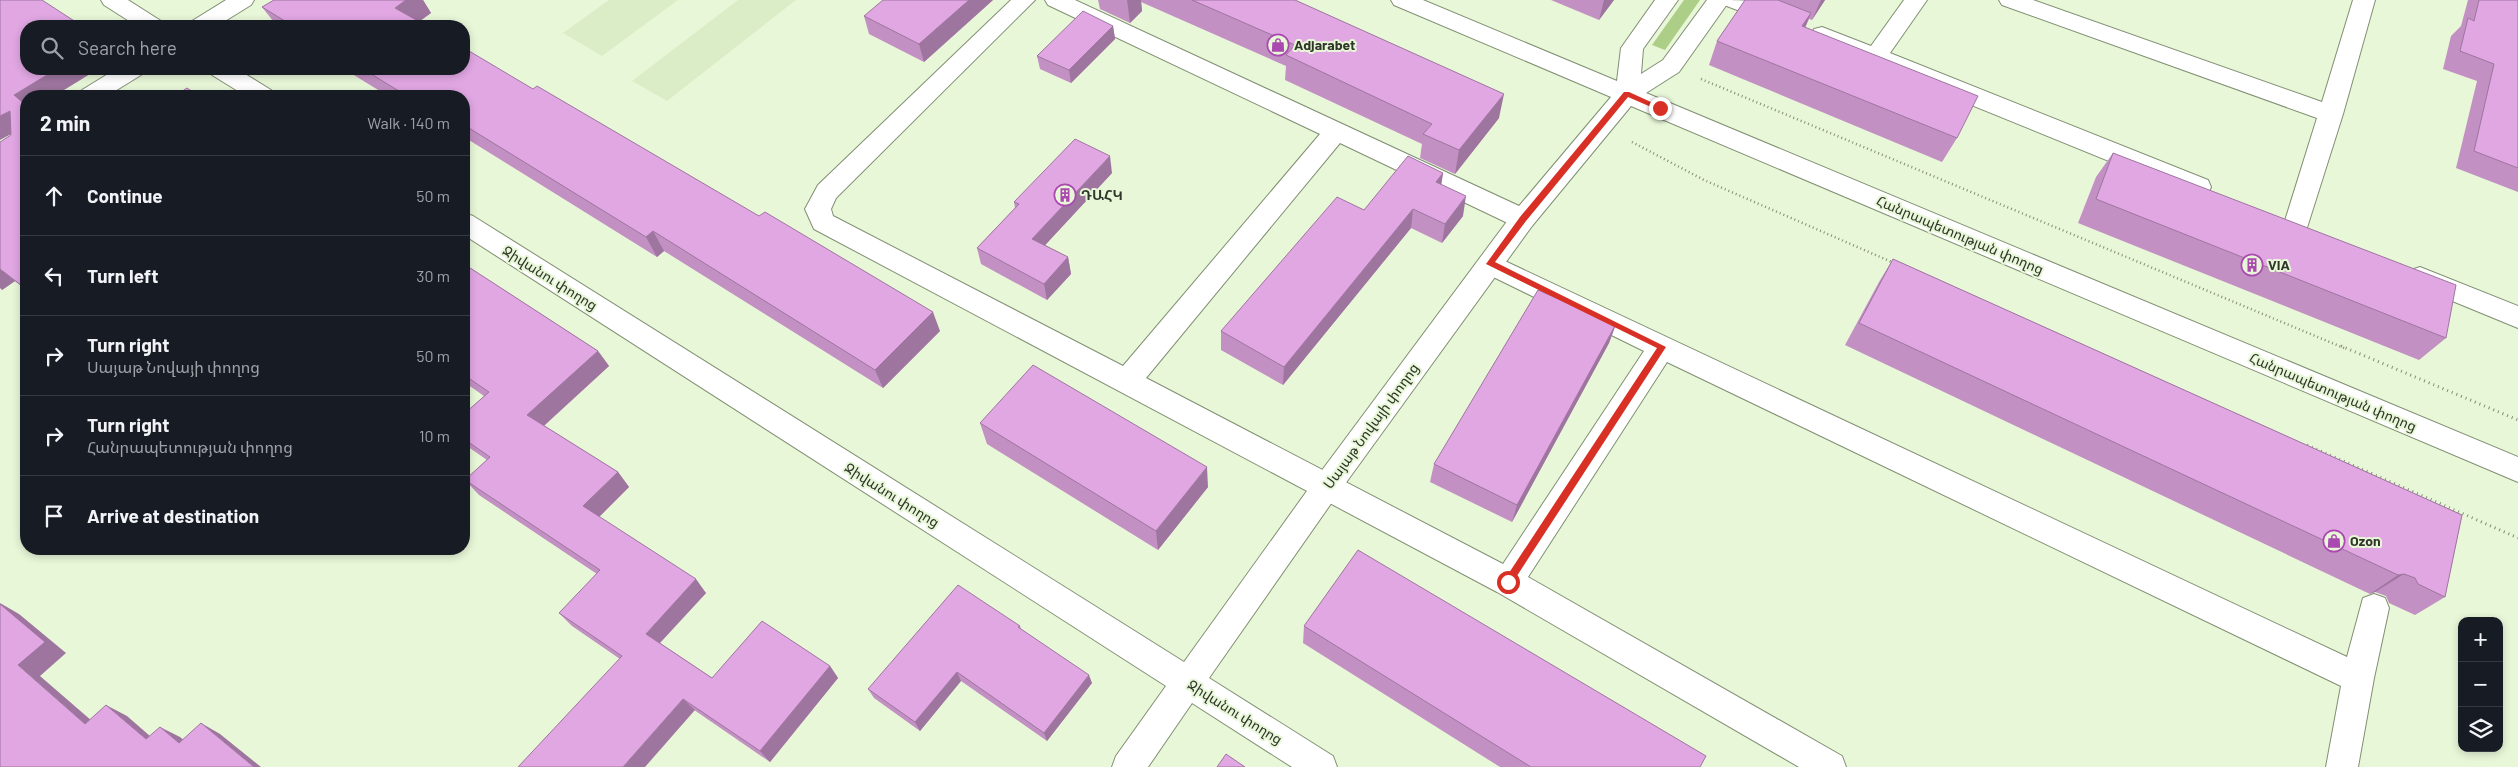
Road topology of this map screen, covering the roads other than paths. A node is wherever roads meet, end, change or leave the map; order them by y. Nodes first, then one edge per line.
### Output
1 (112, 0) edge
2 (243, 0) edge
3 (1024, 0) edge
4 (1056, 0) edge
5 (1402, 0) edge
6 (1667, 0) edge
7 (1719, 0) edge
8 (1732, 0) edge
9 (1916, 0) edge
10 (2010, 0) edge
11 (2364, 0) edge
12 (144, 20) edge
13 (210, 20) edge
14 (1876, 56) junction
15 (123, 75) edge
16 (230, 75) edge
17 (100, 90) edge
18 (253, 90) edge
19 (1626, 94) junction
20 (2331, 114) junction
21 (1336, 131) junction
22 (2223, 197) edge
23 (1523, 219) junction
24 (470, 227) edge
25 (2296, 227) edge
26 (1490, 264) junction
27 (2398, 268) edge
28 (2518, 317) edge
29 (1662, 347) junction
30 (1127, 381) junction
31 (2518, 470) edge
32 (1327, 486) junction
33 (1508, 582) junction
34 (2374, 608) dead end
35 (2358, 678) junction
36 (1189, 683) junction
37 (1128, 767) edge
38 (1321, 767) edge
39 (1830, 767) edge
40 (2342, 767) edge

1 - 12 street
2 - 13 street
3 - 30 street
4 - 21 street
5 - 19 street, Հանրապետության փողոց
6 - 19 street
7 - 19 street, Սայաթ Նովայի փողոց
8 - 14 street
9 - 14 street
10 - 20 street
11 - 20 street
14 - 22 street
15 - 17 street
16 - 18 street
19 - 23 street, Սայաթ Նովայի փողոց
19 - 31 street, Հանրապետության փողոց
20 - 25 street
21 - 23 street
21 - 30 street
23 - 26 street, Սայաթ Նովայի փողոց
24 - 36 street, Ջիվանու փողոց
26 - 29 street
26 - 32 street, Սայաթ Նովայի փողոց
27 - 28 street
29 - 33 street
29 - 35 street
30 - 32 street
32 - 33 street
32 - 36 street, Սայաթ Նովայի փողոց
33 - 39 street
34 - 35 street
35 - 40 street
36 - 37 street, Սայաթ Նովայի փողոց
36 - 38 street, Ջիվանու փողոց

